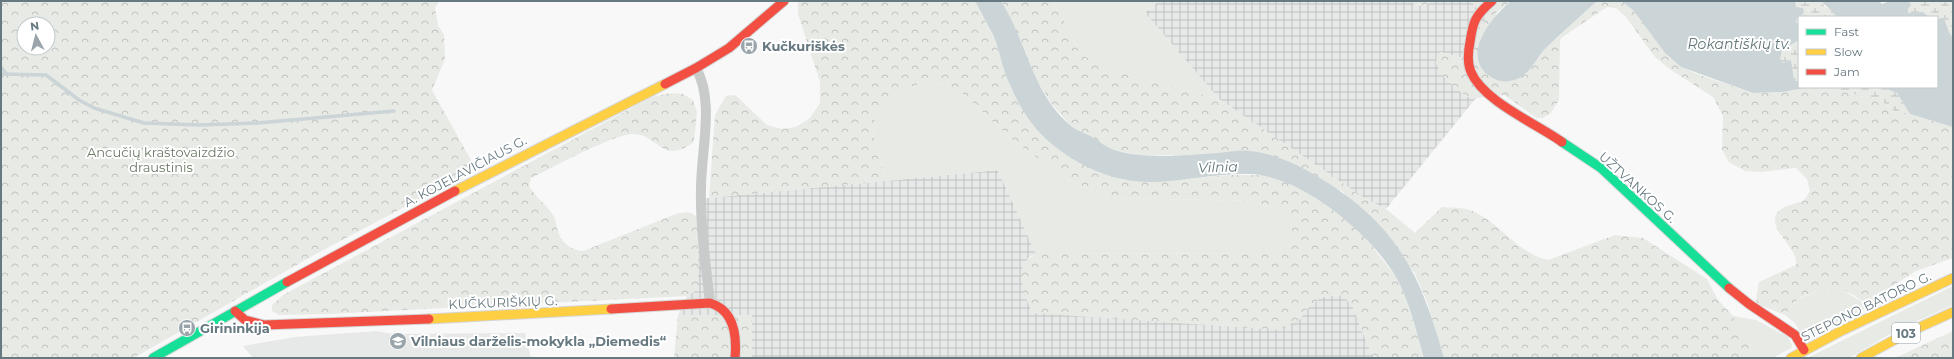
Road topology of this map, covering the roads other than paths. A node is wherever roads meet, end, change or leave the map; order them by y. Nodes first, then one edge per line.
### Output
1 (784, 1) edge
2 (1492, 1) edge
3 (696, 68) junction
4 (1953, 278) edge
5 (710, 303) junction
6 (235, 310) junction
7 (1953, 312) edge
8 (1804, 350) junction
9 (153, 358) edge
10 (735, 358) edge
11 (1791, 358) edge
12 (1861, 358) edge

1 - 3 street, A. KOJELAVIČIAUS G.
2 - 8 street, UŽTVANKOS G.
3 - 5 street
3 - 6 street, A. KOJELAVIČIAUS G.
4 - 8 street, STEPONO BATORO G. / 103
5 - 6 street, KUČKURIŠKIŲ G.
5 - 10 street
6 - 9 street, A. KOJELAVIČIAUS G.
7 - 12 street, 103
8 - 11 street, STEPONO BATORO G. / 103

